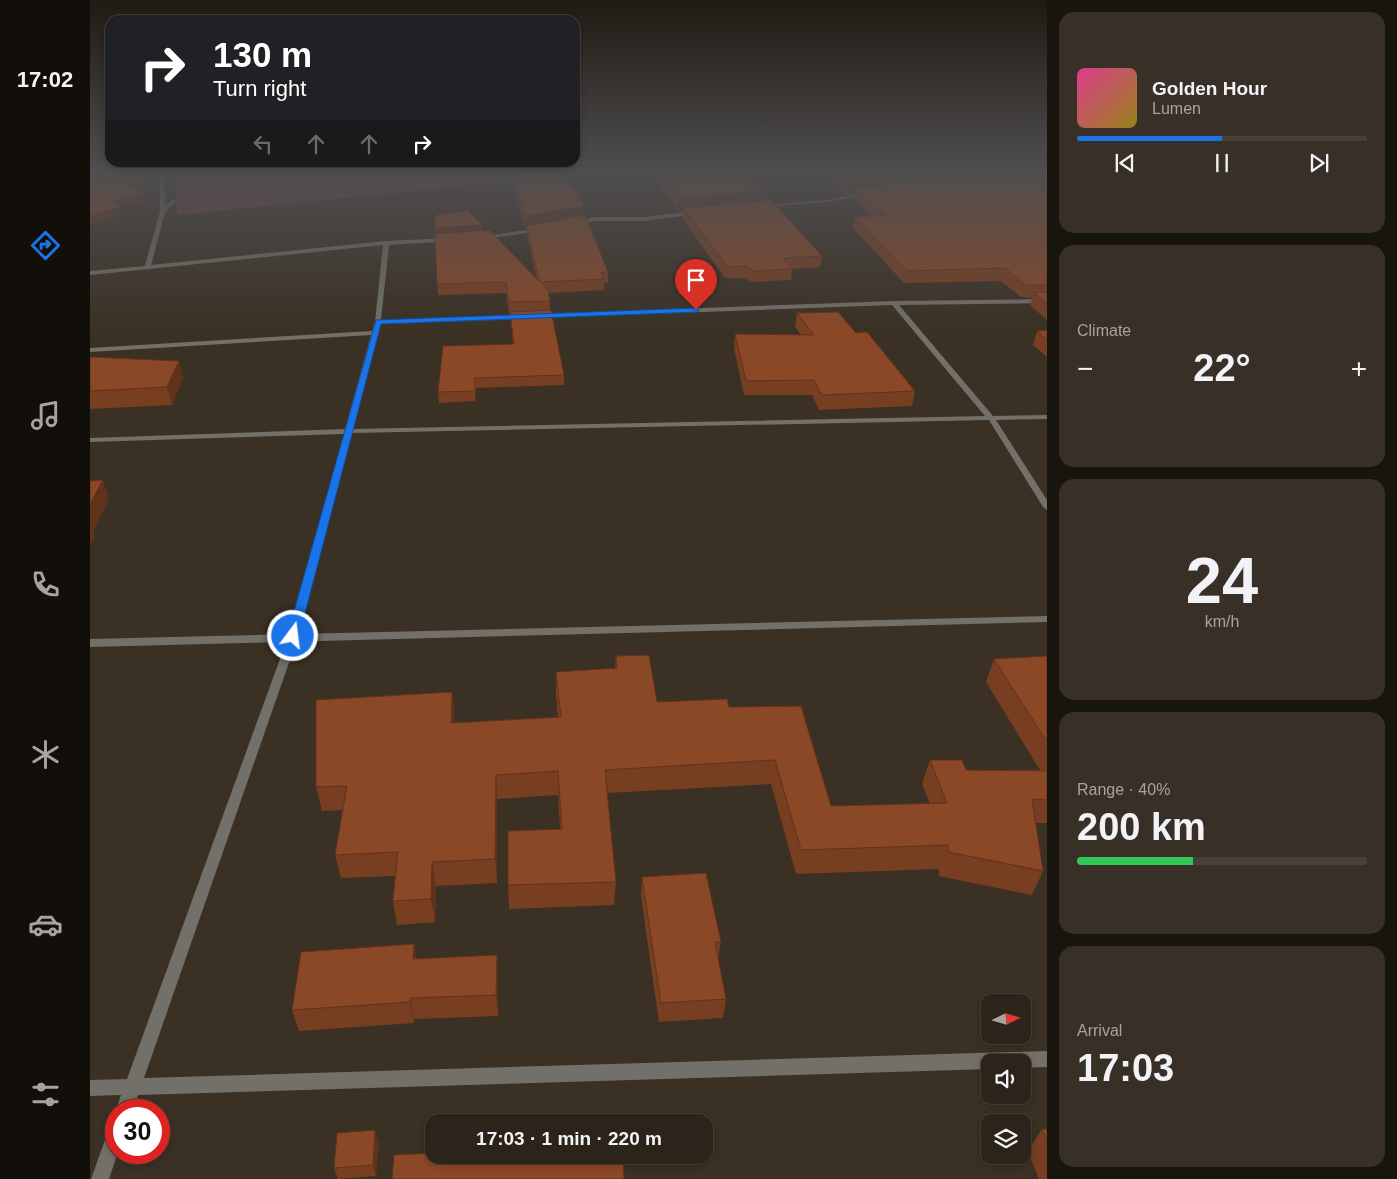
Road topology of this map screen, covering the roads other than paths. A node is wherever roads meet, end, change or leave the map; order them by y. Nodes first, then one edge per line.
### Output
1 (160, 224) edge
2 (543, 229) edge
3 (477, 237) edge
4 (458, 239) edge
5 (386, 243) junction
6 (148, 268) junction
7 (90, 273) edge
8 (1047, 301) edge
9 (894, 303) junction
10 (376, 327) junction
11 (90, 350) edge
12 (1047, 417) edge
13 (991, 418) junction
14 (349, 431) junction
15 (90, 440) edge
16 (1047, 507) edge
17 (1047, 619) edge
18 (293, 636) junction
19 (90, 643) edge
20 (1047, 1059) edge
21 (132, 1086) junction
22 (90, 1088) edge
23 (128, 1099) edge
24 (105, 1164) edge
25 (100, 1179) edge

1 - 6 street
2 - 3 street
4 - 5 street
5 - 6 street
5 - 10 street
6 - 7 street
8 - 9 street
9 - 10 street
9 - 13 street
10 - 11 street
10 - 14 street
12 - 13 street
13 - 14 street
13 - 16 street
14 - 15 street
14 - 18 street
17 - 18 street
18 - 19 street
18 - 21 street
20 - 21 street
21 - 22 street
21 - 23 street
24 - 25 street

